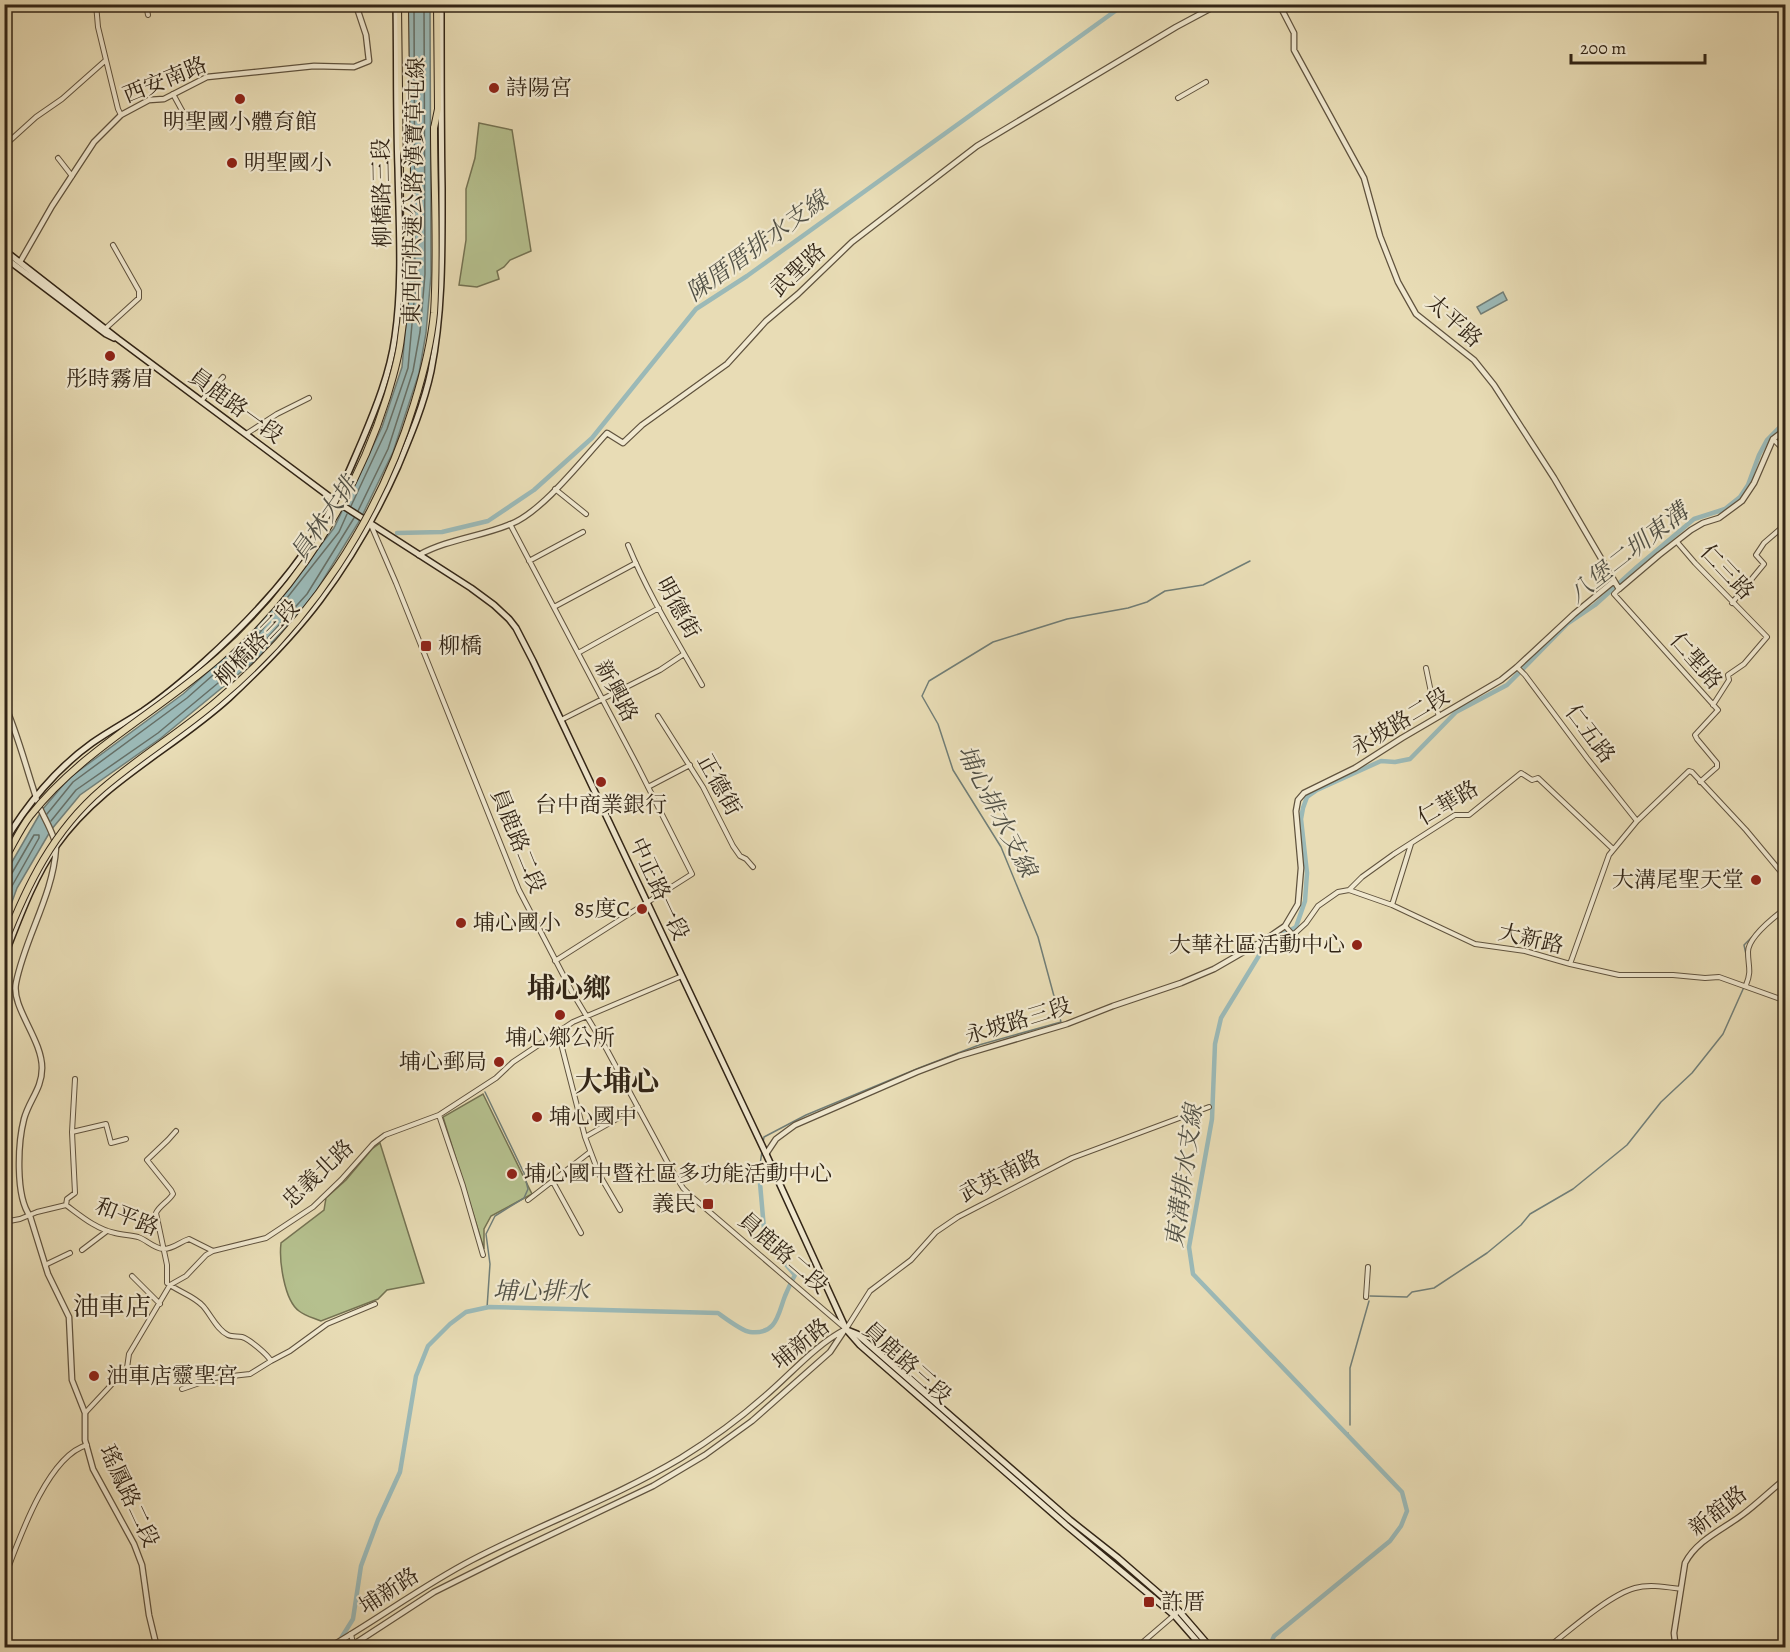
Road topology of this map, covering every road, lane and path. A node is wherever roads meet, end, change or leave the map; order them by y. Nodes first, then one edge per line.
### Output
1 (96, 4) edge
2 (146, 4) edge
3 (367, 4) edge
4 (398, 4) edge
5 (405, 4) edge
6 (437, 4) edge
7 (1219, 4) edge
8 (1280, 4) edge
9 (148, 15) dead end
10 (106, 60) junction
11 (1206, 82) dead end
12 (173, 94) junction
13 (1178, 98) dead end
14 (121, 115) junction
15 (190, 127) dead end
16 (4, 146) edge
17 (58, 158) dead end
18 (406, 168) junction
19 (72, 177) junction
20 (113, 244) dead end
21 (4, 250) edge
22 (4, 257) edge
23 (20, 262) junction
24 (106, 328) junction
25 (118, 339) junction
26 (223, 377) dead end
27 (309, 398) dead end
28 (201, 401) junction
29 (1785, 429) edge
30 (246, 434) junction
31 (1773, 439) junction
32 (1785, 452) edge
33 (555, 489) junction
34 (334, 500) junction
35 (343, 506) joint
36 (586, 514) dead end
37 (370, 524) junction
38 (510, 524) junction
39 (1785, 524) edge
40 (583, 532) dead end
41 (1677, 542) junction
42 (628, 545) dead end
43 (419, 555) junction
44 (529, 561) junction
45 (636, 563) junction
46 (1614, 581) junction
47 (1619, 590) junction
48 (1732, 603) junction
49 (554, 607) junction
50 (659, 608) junction
51 (578, 653) junction
52 (685, 654) junction
53 (1426, 668) dead end
54 (1517, 668) junction
55 (702, 685) dead end
56 (602, 700) junction
57 (4, 703) edge
58 (1713, 705) junction
59 (658, 716) dead end
60 (1439, 716) junction
61 (561, 720) junction
62 (690, 765) junction
63 (1700, 782) junction
64 (648, 787) junction
65 (36, 797) junction
66 (1637, 821) junction
67 (4, 843) edge
68 (1411, 844) junction
69 (56, 846) junction
70 (1613, 849) junction
71 (4, 860) edge
72 (753, 867) dead end
73 (1785, 878) edge
74 (1349, 890) junction
75 (647, 902) junction
76 (1392, 905) junction
77 (1785, 908) edge
78 (1285, 926) junction
79 (4, 944) edge
80 (4, 957) edge
81 (555, 961) junction
82 (1570, 964) junction
83 (681, 976) junction
84 (1746, 985) junction
85 (1785, 1001) edge
86 (587, 1016) junction
87 (558, 1032) junction
88 (75, 1079) dead end
89 (638, 1107) junction
90 (1209, 1107) dead end
91 (439, 1115) junction
92 (176, 1131) dead end
93 (72, 1132) junction
94 (585, 1137) junction
95 (126, 1139) dead end
96 (591, 1152) junction
97 (766, 1154) junction
98 (553, 1182) junction
99 (528, 1200) dead end
100 (66, 1205) junction
101 (620, 1210) dead end
102 (30, 1216) junction
103 (4, 1222) edge
104 (108, 1231) junction
105 (581, 1233) dead end
106 (164, 1249) junction
107 (82, 1250) dead end
108 (213, 1251) junction
109 (70, 1253) dead end
110 (483, 1255) dead end
111 (45, 1265) junction
112 (1368, 1267) dead end
113 (132, 1276) dead end
114 (170, 1286) junction
115 (1366, 1297) dead end
116 (160, 1304) junction
117 (375, 1304) dead end
118 (846, 1329) junction
119 (271, 1361) junction
120 (182, 1389) dead end
121 (85, 1413) junction
122 (87, 1445) junction
123 (1785, 1478) edge
124 (4, 1579) edge
125 (1681, 1589) junction
126 (1177, 1614) junction
127 (351, 1634) junction
128 (354, 1645) edge
129 (157, 1647) edge
130 (328, 1647) edge
131 (348, 1647) edge
132 (1136, 1647) edge
133 (1203, 1647) edge
134 (1211, 1647) edge
135 (1547, 1647) edge
136 (1680, 1647) edge

1 - 10 street
2 - 9 street
3 - 12 street, 西安南路
4 - 18 highway, bridge
4 - 34 main road, 柳橋路三段
5 - 18 highway, 東西向快速公路 漢寶草屯線, bridge
6 - 37 main road, 柳橋路三段
6 - 79 highway, 東西向快速公路 漢寶草屯線, bridge
7 - 33 street, 武聖路
8 - 46 street, 太平路
10 - 14 street
10 - 16 street
11 - 13 street
12 - 14 street, 西安南路
12 - 15 street
14 - 19 street, 西安南路
17 - 19 street
18 - 71 highway, 東西向快速公路 漢寶草屯線, bridge
19 - 23 street, 西安南路
20 - 24 street
21 - 23 main road, 員鹿路一段
22 - 25 main road, 員鹿路一段
23 - 24 main road, 員鹿路一段
24 - 25 main road, 員鹿路一段
25 - 28 main road, 員鹿路一段
26 - 28 street
27 - 30 street
28 - 30 main road, 員鹿路一段
29 - 31 street
30 - 34 main road, 員鹿路一段
31 - 32 street
31 - 41 street
33 - 36 street
33 - 38 street, 武聖路
34 - 35 main road, 員鹿路一段
34 - 65 main road, 柳橋路三段
35 - 37 main road, 中正路一段
37 - 43 main road, 中正路一段
37 - 69 main road, 柳橋路三段
37 - 81 street, 員鹿路二段
38 - 43 street, 武聖路
38 - 44 street, 新興路
39 - 48 street
40 - 44 street
41 - 47 street
41 - 48 street, 仁三路
42 - 45 street, 明德街
43 - 61 main road, 中正路一段
44 - 49 street, 新興路
45 - 49 street
45 - 50 street, 明德街
46 - 47 street, 太平路
46 - 54 street, 永坡路二段
47 - 58 street, 仁聖路
48 - 58 street, 仁三路
49 - 51 street, 新興路
50 - 51 street
50 - 52 street, 明德街
51 - 56 street, 新興路
52 - 55 street, 明德街
52 - 56 street
53 - 60 street
54 - 60 street, 永坡路二段
54 - 66 street, 仁五路
56 - 61 street
56 - 64 street, 新興路
57 - 65 street
58 - 63 street, 仁聖路
59 - 62 street, 正德街
60 - 78 street, 永坡路二段
61 - 75 main road, 中正路一段
62 - 64 street
62 - 72 street, 正德街
63 - 66 street
63 - 73 street
64 - 75 street, 新興路
65 - 67 main road, 柳橋路三段
65 - 69 street
66 - 70 street
68 - 70 street, 仁華路
68 - 74 street, 仁華路
68 - 76 street
69 - 80 main road, 柳橋路三段
69 - 102 street, 瑤鳳路二段
70 - 82 street
74 - 76 street, 大新路
74 - 78 street
75 - 81 street
75 - 83 main road, 中正路一段
76 - 82 street, 大新路
77 - 84 street
78 - 97 street, 永坡路三段
81 - 86 street, 員鹿路二段
82 - 84 street, 大新路
83 - 86 street, 忠義北路
83 - 97 main road, 中正路一段
84 - 85 street, 大新路
86 - 87 street, 忠義北路
86 - 89 street, 員鹿路二段
87 - 91 street, 忠義北路
87 - 94 street
88 - 93 street
89 - 94 street
89 - 118 street, 員鹿路二段
90 - 118 street, 武英南路
91 - 108 street, 忠義北路
91 - 110 street
92 - 106 street
93 - 95 street
93 - 100 street
94 - 96 street
96 - 98 street
96 - 101 street
97 - 118 main road, 中正路一段
98 - 99 street
98 - 105 street
100 - 102 street, 和平路
100 - 104 street, 和平路
102 - 103 street, 和平路
102 - 111 street, 瑤鳳路二段
104 - 106 street, 和平路
104 - 107 street
106 - 108 street, 和平路
106 - 114 street
108 - 114 street, 忠義北路
109 - 111 street
111 - 121 street, 瑤鳳路二段
112 - 115 street
113 - 116 street
114 - 116 street, 忠義北路
114 - 119 street
116 - 121 street, 忠義北路
117 - 119 street
118 - 126 main road, 員鹿路三段
118 - 127 street, 埔新路
118 - 128 street, 埔新路
119 - 120 street
121 - 122 street, 瑤鳳路二段
122 - 124 street
122 - 129 street, 瑤鳳路二段
123 - 125 street, 新舘路
125 - 135 street
125 - 136 street, 新舘路
126 - 132 street
126 - 133 main road, 員鹿路三段
126 - 134 main road, 員鹿路三段
127 - 128 street
127 - 130 street, 埔新路
128 - 131 street, 埔新路

